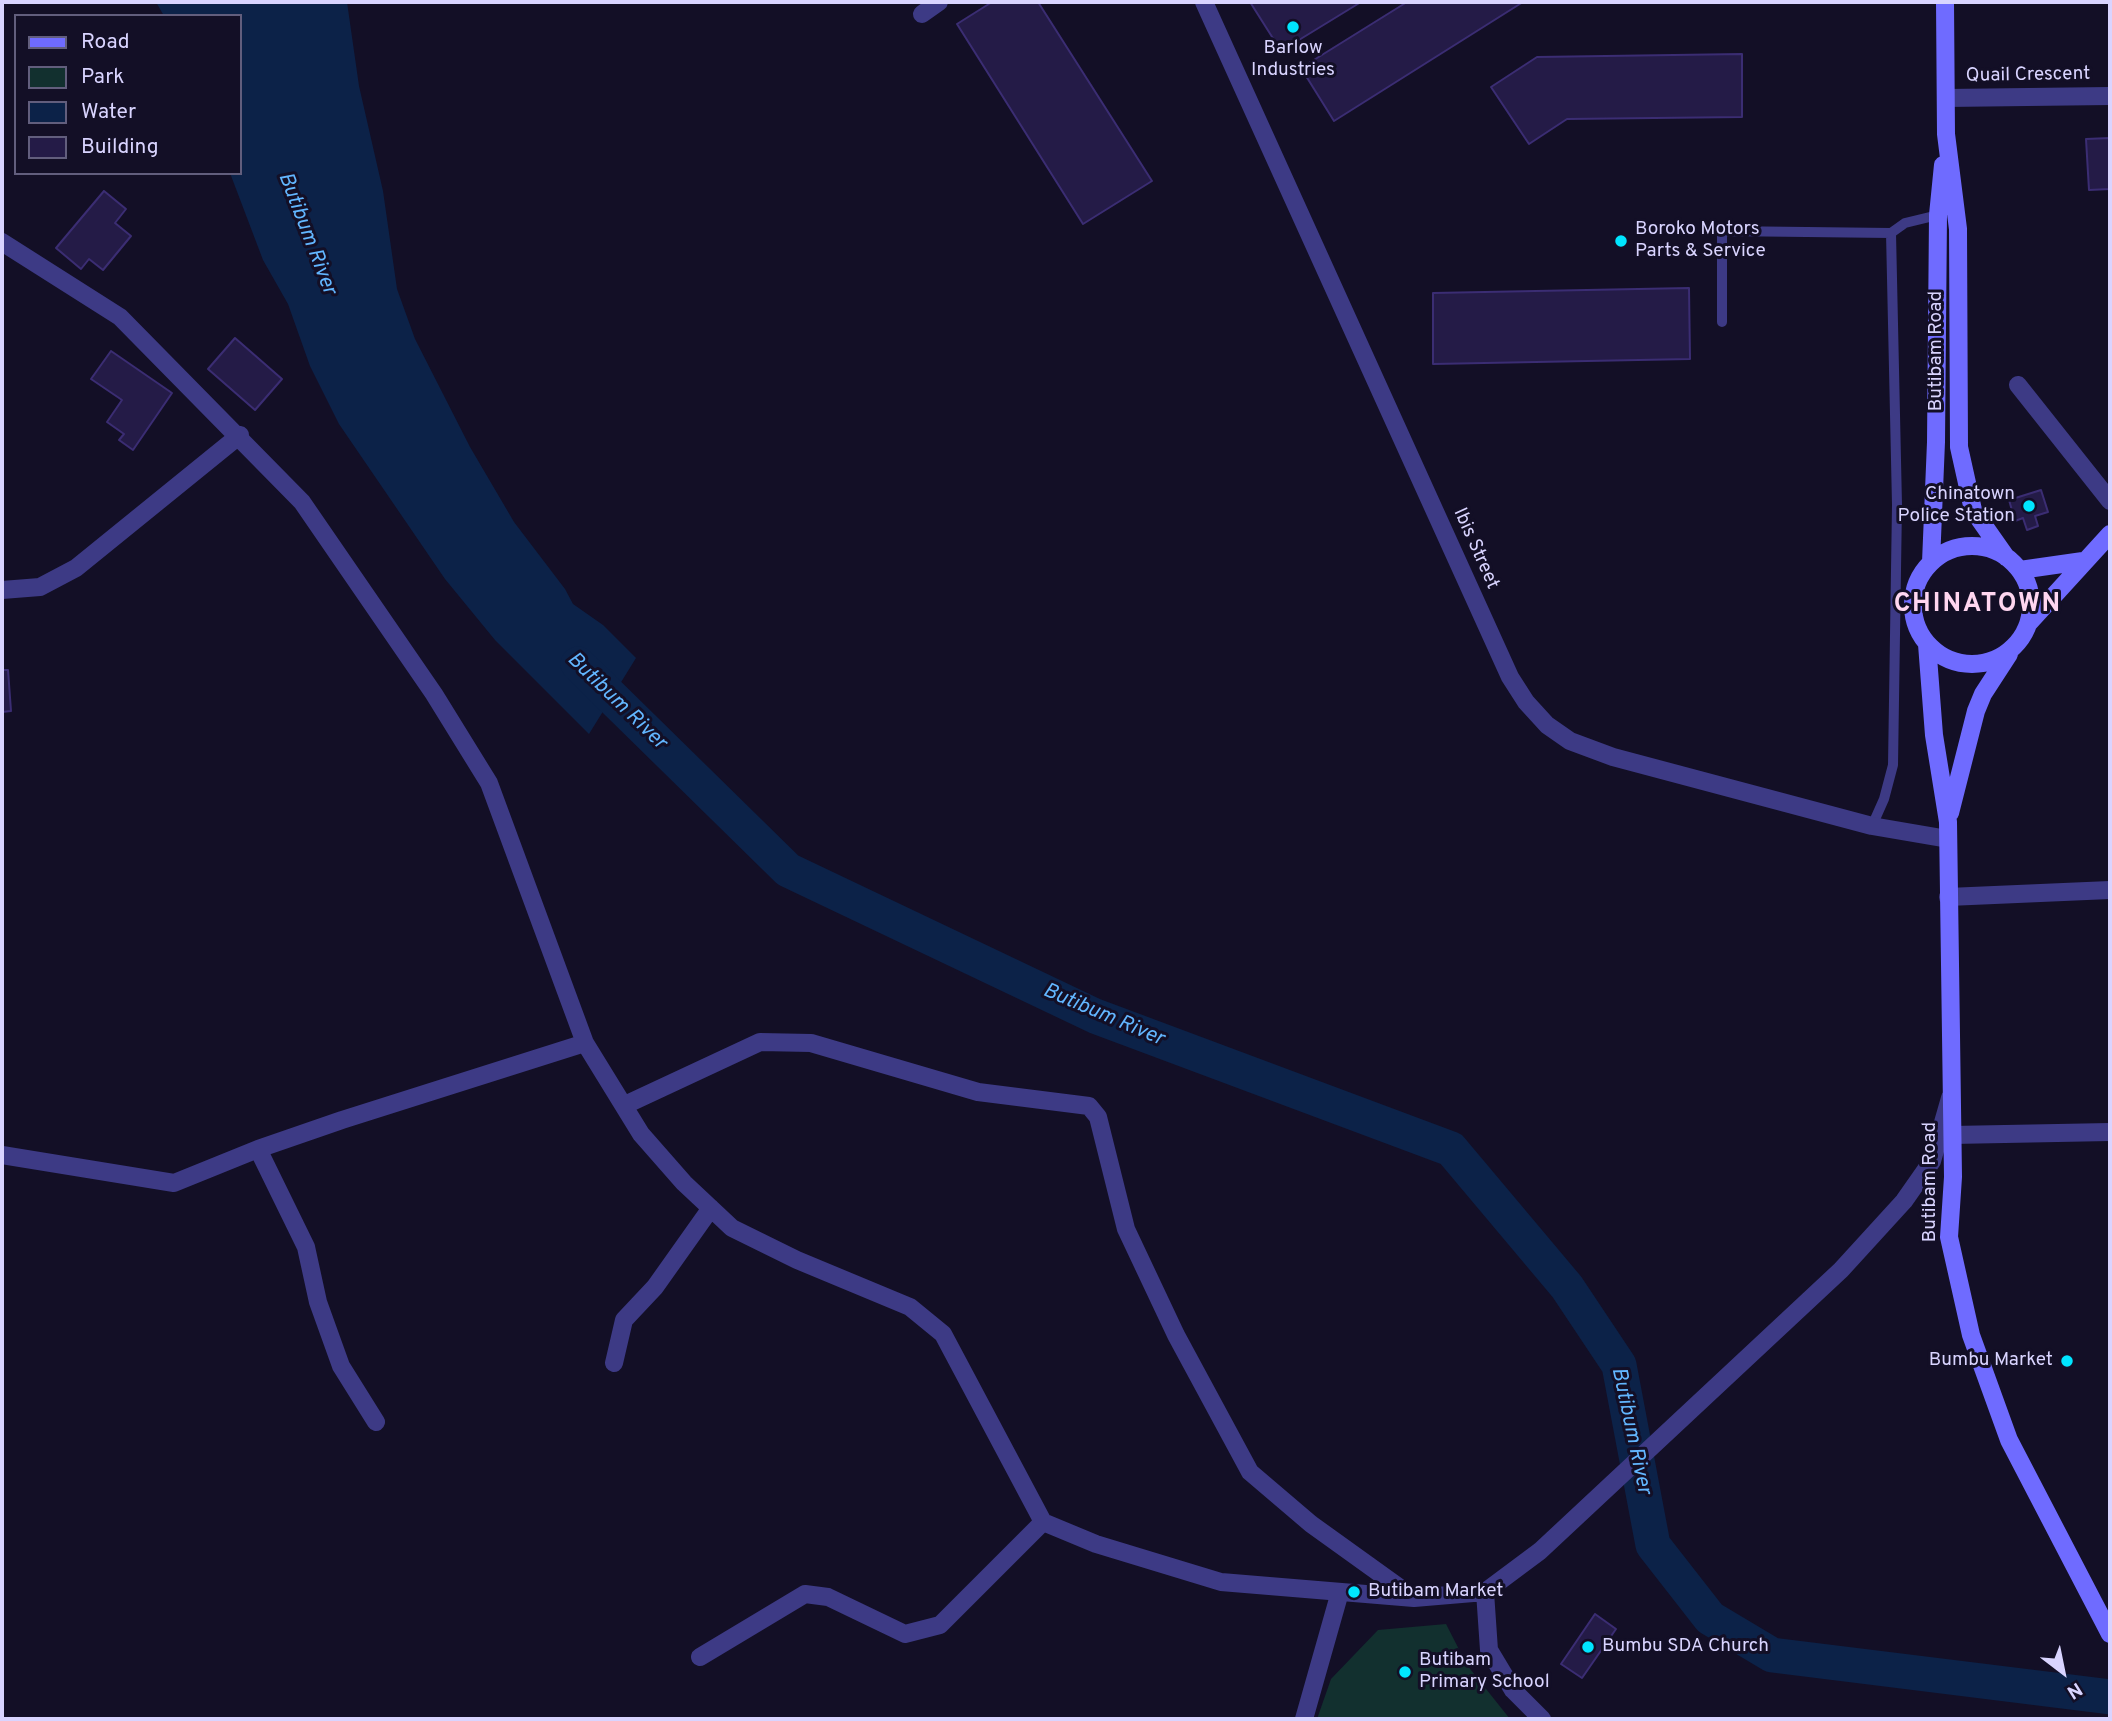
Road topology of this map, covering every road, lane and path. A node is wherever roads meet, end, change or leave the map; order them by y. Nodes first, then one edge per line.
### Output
1 (939, 2) edge
2 (1204, 2) edge
3 (1945, 2) edge
4 (922, 14) dead end
5 (2110, 96) edge
6 (1946, 98) junction
7 (1947, 134) junction
8 (1938, 215) junction
9 (1891, 233) junction
10 (2, 242) edge
11 (1722, 322) dead end
12 (2018, 384) dead end
13 (240, 435) junction
14 (2110, 502) edge
15 (2110, 534) edge
16 (2006, 557) junction
17 (2083, 561) junction
18 (1931, 562) junction
19 (2020, 570) junction
20 (2, 590) edge
21 (2028, 624) junction
22 (1927, 644) junction
23 (2013, 648) junction
24 (1872, 826) junction
25 (1948, 830) junction
26 (2110, 890) edge
27 (1948, 897) junction
28 (585, 1043) junction
29 (1952, 1091) junction
30 (625, 1105) junction
31 (2110, 1132) edge
32 (1952, 1135) junction
33 (258, 1149) junction
34 (2, 1155) edge
35 (711, 1209) junction
36 (614, 1363) dead end
37 (376, 1422) dead end
38 (1043, 1522) junction
39 (1485, 1591) junction
40 (1340, 1592) junction
41 (1413, 1598) junction
42 (2110, 1634) edge
43 (700, 1657) dead end
44 (1304, 1719) edge
45 (1542, 1719) edge

1 - 4 street
2 - 24 street, Ibis Street
3 - 6 main road, Butibam Road
5 - 6 street, Quail Crescent
6 - 7 main road, Butibam Road
7 - 8 main road, Butibam Road
7 - 16 main road, Butibam Road
8 - 9 lane
8 - 18 main road, Butibam Road
9 - 11 lane
9 - 24 lane
10 - 13 street
12 - 14 street
13 - 20 street
13 - 28 street
15 - 17 main road
16 - 18 main road
16 - 19 main road
17 - 19 main road
17 - 21 main road
18 - 22 main road
19 - 21 main road
21 - 23 main road
22 - 23 main road
22 - 25 main road, Butibam Road
23 - 25 main road, Butibam Road
24 - 25 street, Ibis Street
25 - 27 main road, Butibam Road
26 - 27 street
27 - 29 main road, Butibam Road
28 - 30 street
28 - 33 street
29 - 32 main road, Butibam Road
29 - 39 street
30 - 35 street
30 - 41 street
31 - 32 street
32 - 42 main road, Butibam Road
33 - 34 street
33 - 37 street
35 - 36 street
35 - 38 street
38 - 40 street
38 - 43 street
39 - 41 street
39 - 45 street
40 - 41 street
40 - 44 street

